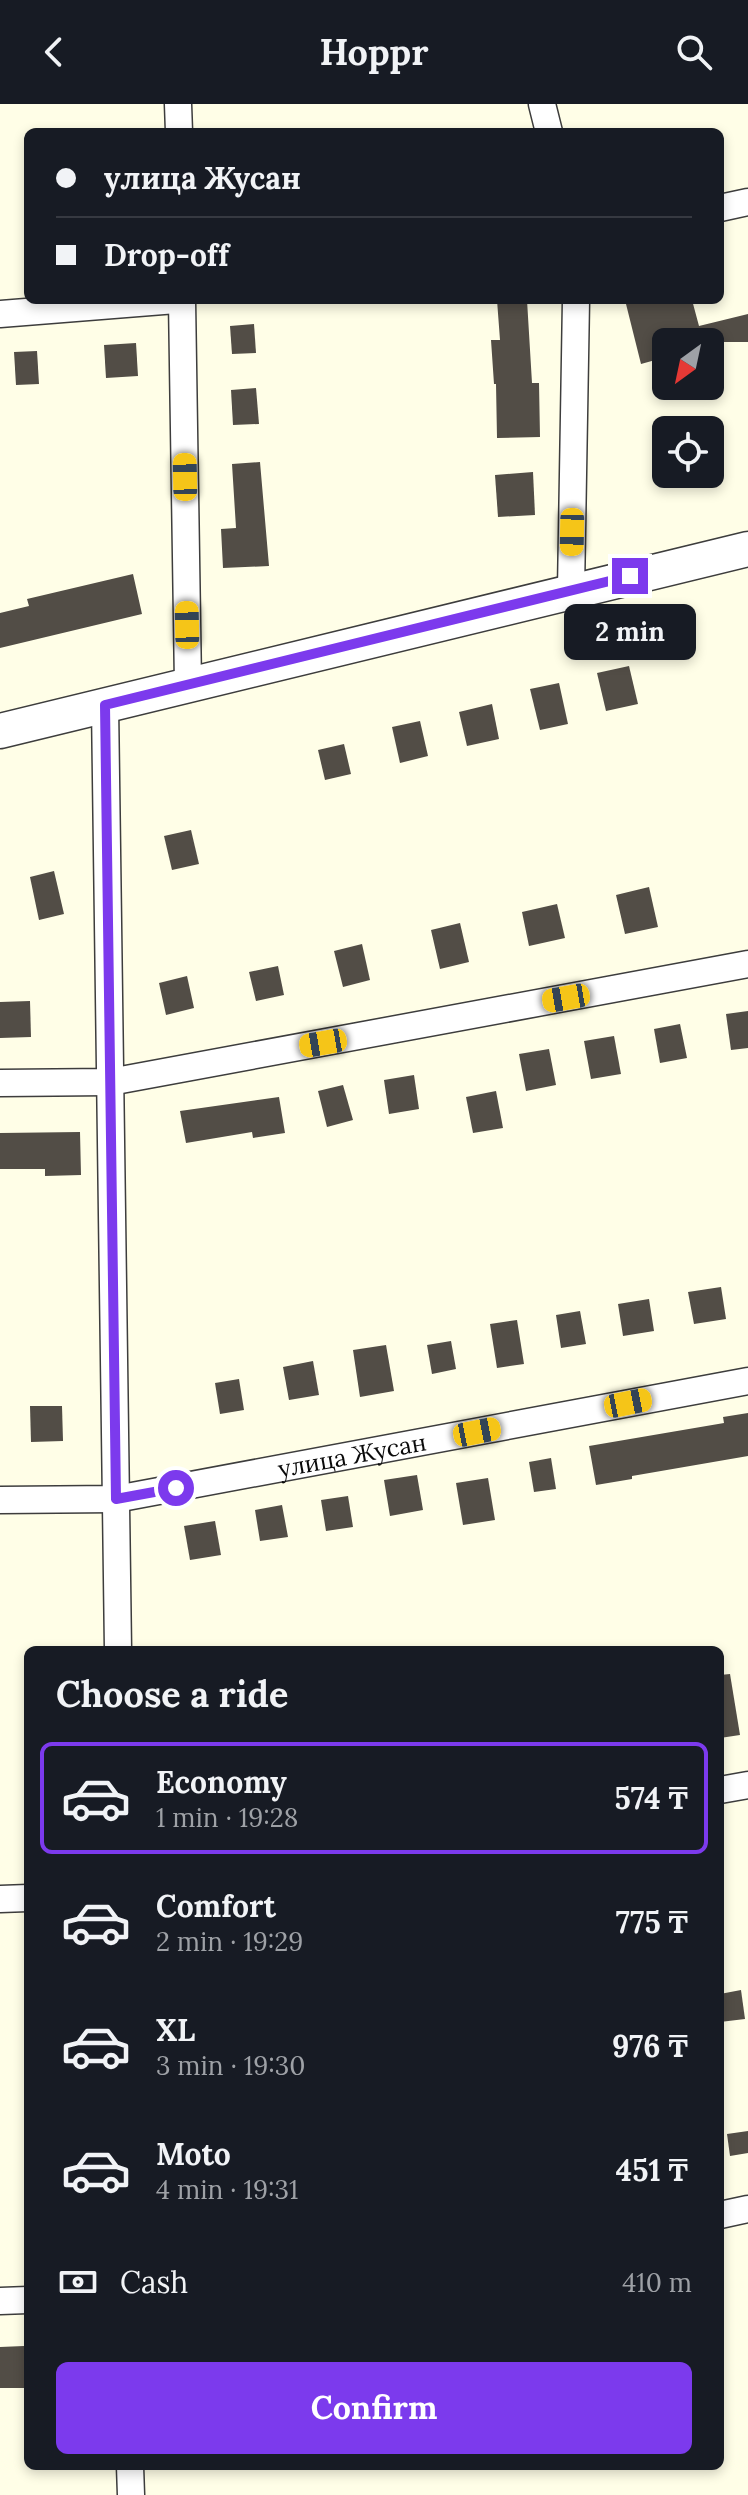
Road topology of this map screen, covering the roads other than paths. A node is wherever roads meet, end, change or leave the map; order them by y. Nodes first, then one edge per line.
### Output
1 (178, 104) edge
2 (542, 104) edge
3 (179, 128) edge
4 (548, 128) edge
5 (748, 202) edge
6 (724, 207) edge
7 (128, 304) edge
8 (179, 304) edge
9 (576, 304) edge
10 (0, 314) edge
11 (748, 549) edge
12 (571, 590) junction
13 (188, 684) junction
14 (105, 705) junction
15 (0, 731) edge
16 (748, 964) edge
17 (110, 1082) junction
18 (0, 1083) edge
19 (748, 1381) edge
20 (116, 1499) junction
21 (0, 1500) edge
22 (118, 1646) edge
23 (748, 1785) edge
24 (724, 1789) edge
25 (24, 1898) edge
26 (0, 1899) edge
27 (748, 2209) edge
28 (724, 2214) edge
29 (24, 2300) edge
30 (0, 2301) edge
31 (130, 2470) edge
32 (131, 2495) edge

1 - 3 street
2 - 4 street
5 - 6 street
7 - 10 street
8 - 13 street
9 - 12 street
11 - 12 street
12 - 13 street
13 - 14 street
14 - 15 street
14 - 17 street
16 - 17 street
17 - 18 street
17 - 20 street
19 - 20 street, улица Жусан
20 - 21 street, улица Жусан
20 - 22 street
23 - 24 street
25 - 26 street
27 - 28 street
29 - 30 street
31 - 32 street

